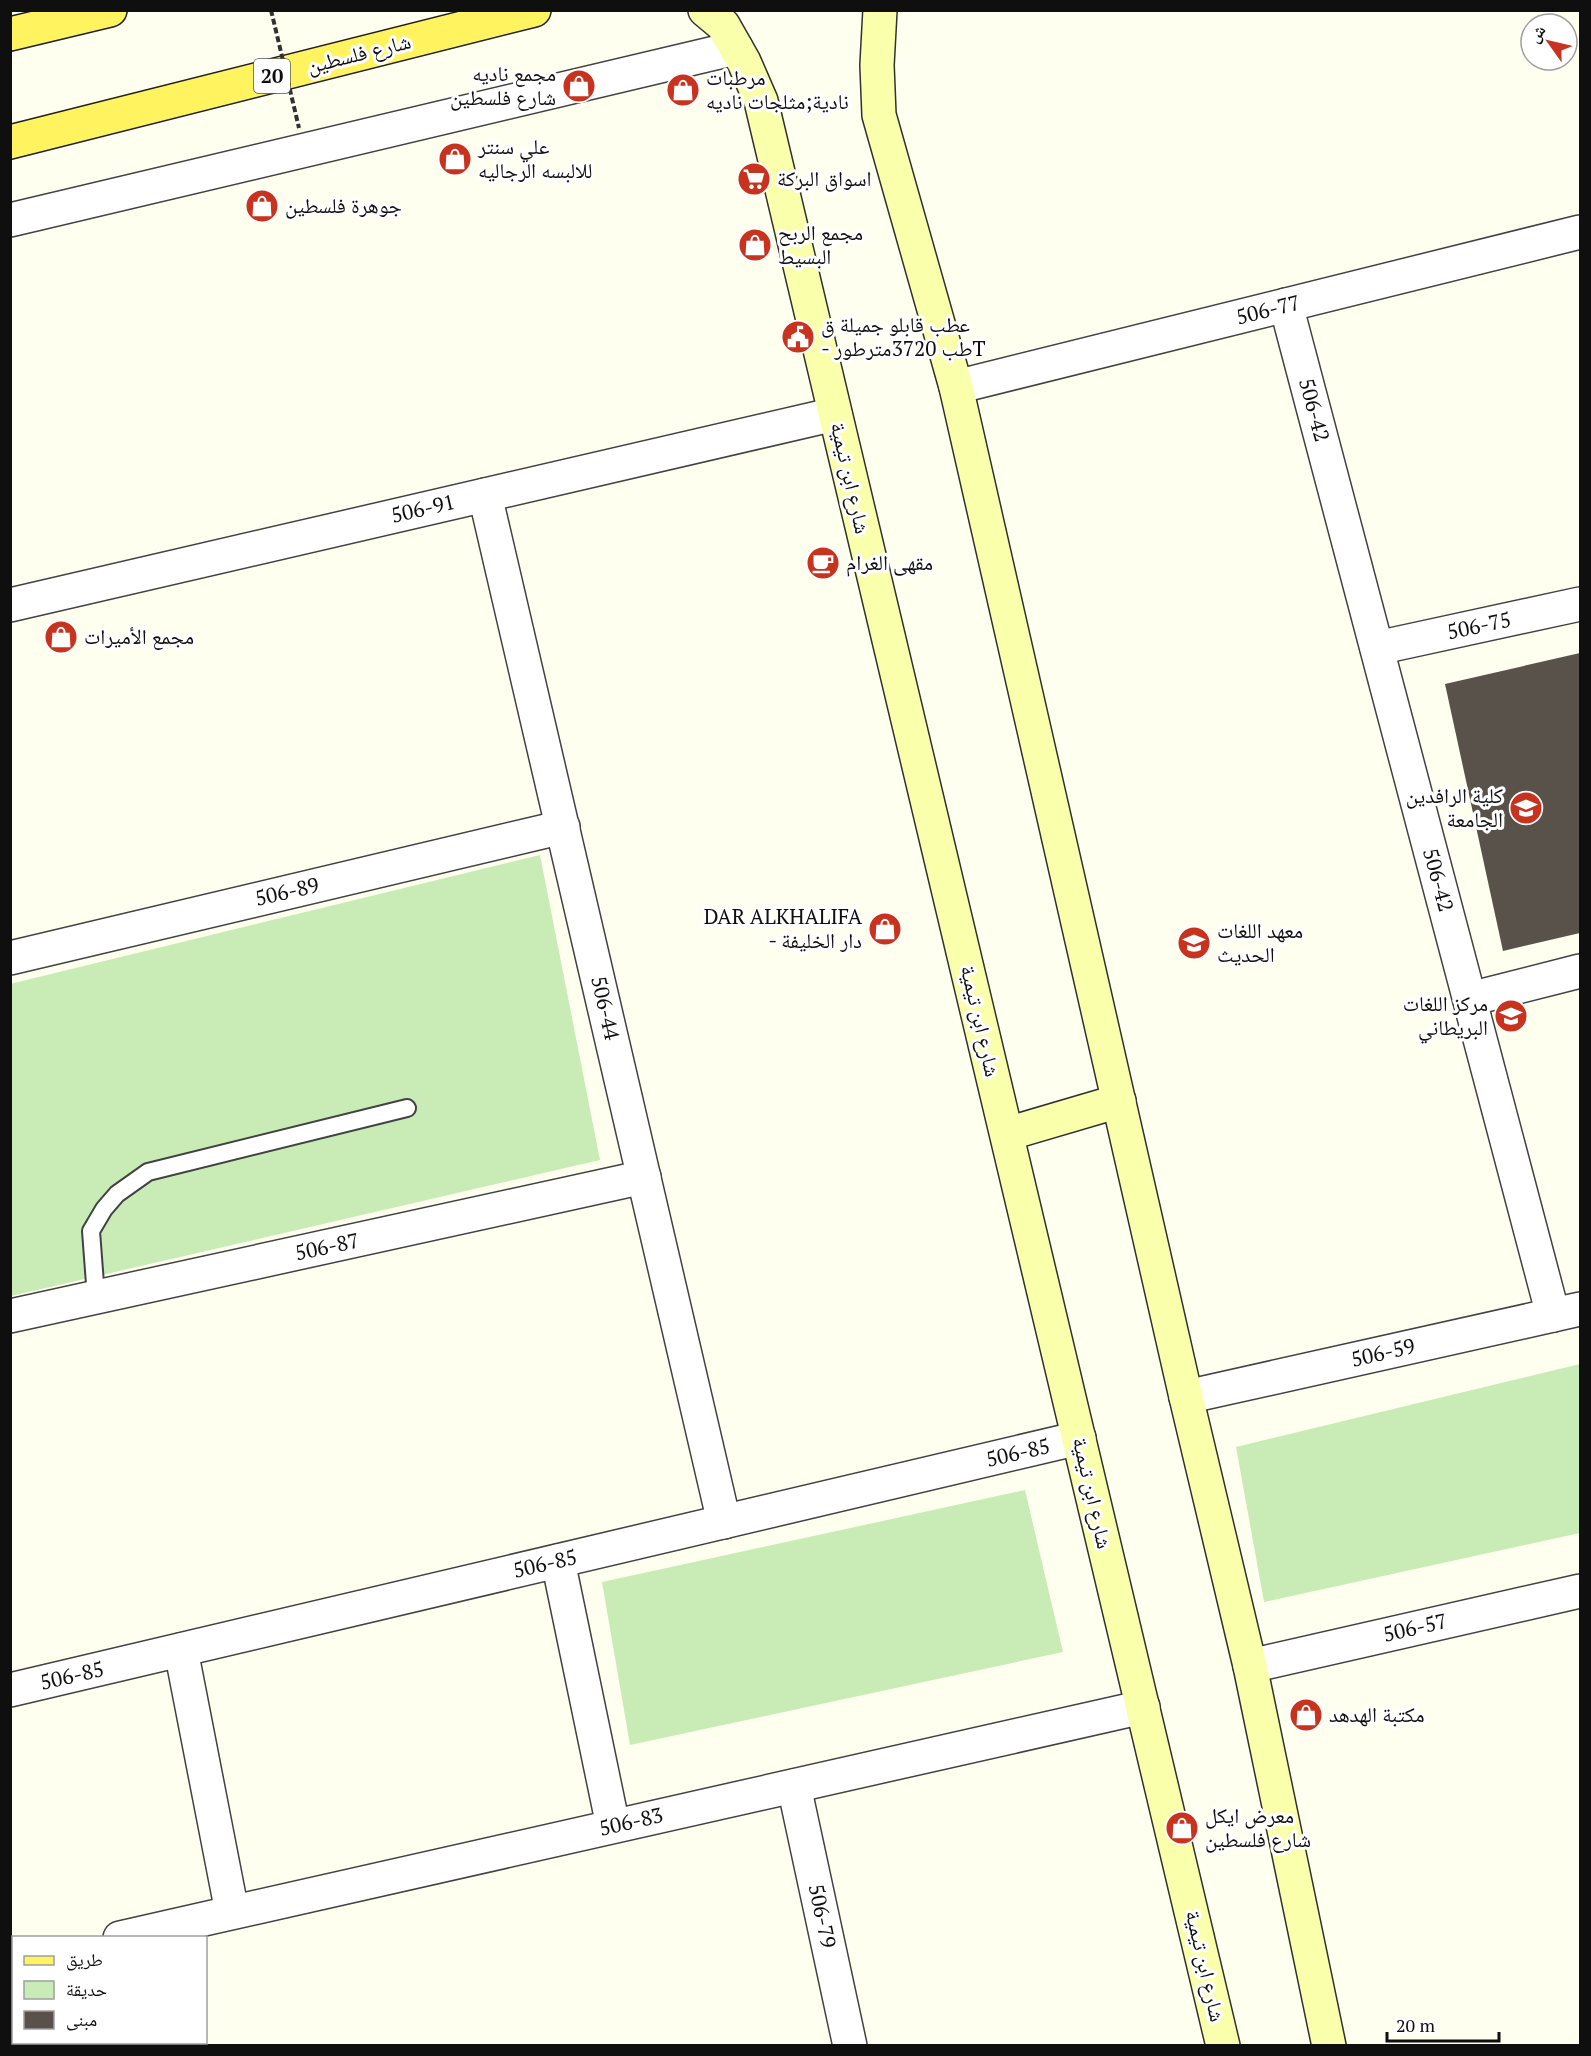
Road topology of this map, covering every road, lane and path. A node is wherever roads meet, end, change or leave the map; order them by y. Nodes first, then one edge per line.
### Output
1 (110, 10) edge
2 (271, 10) edge
3 (534, 10) edge
4 (705, 10) edge
5 (880, 10) edge
6 (10, 34) edge
7 (736, 48) junction
8 (299, 128) dead end
9 (10, 142) edge
10 (10, 220) edge
11 (1581, 232) edge
12 (1286, 305) junction
13 (956, 387) junction
14 (835, 414) junction
15 (485, 495) junction
16 (1581, 604) edge
17 (10, 605) edge
18 (1377, 648) junction
19 (563, 826) junction
20 (10, 958) edge
21 (1581, 971) edge
22 (1470, 999) junction
23 (1119, 1101) junction
24 (407, 1108) dead end
25 (1006, 1134) junction
26 (644, 1178) junction
27 (96, 1297) junction
28 (1567, 1312) edge
29 (10, 1316) edge
30 (1186, 1397) junction
31 (1079, 1438) junction
32 (724, 1522) junction
33 (558, 1561) junction
34 (1581, 1591) edge
35 (181, 1650) junction
36 (1250, 1666) junction
37 (12, 1683) edge
38 (1143, 1707) junction
39 (794, 1786) junction
40 (613, 1827) junction
41 (232, 1912) junction
42 (129, 1936) edge
43 (850, 2046) edge
44 (1224, 2046) edge
45 (1329, 2046) edge

1 - 6 main road
2 - 8 path, bridge
3 - 9 main road, شارع فلسطين / 20
4 - 7 street, شارع ابن تيمية
5 - 13 street
7 - 10 street
7 - 14 street, شارع ابن تيمية
11 - 12 street, 506-77
12 - 13 street, 506-77
12 - 18 street, 506-42
13 - 23 street
14 - 15 street, 506-91
14 - 25 street, شارع ابن تيمية
15 - 17 street, 506-91
15 - 19 street, 506-44
16 - 18 street, 506-75
18 - 22 street, 506-42
19 - 20 street, 506-89
19 - 26 street, 506-44
21 - 22 street
22 - 28 street, 506-42
23 - 25 street
23 - 30 street
24 - 27 lane
25 - 31 street, شارع ابن تيمية
26 - 27 street, 506-87
26 - 32 street, 506-44
27 - 29 street, 506-87
28 - 30 street, 506-59
30 - 36 street
31 - 32 street, 506-85
31 - 38 street, شارع ابن تيمية
32 - 33 street, 506-85
33 - 35 street, 506-85
33 - 40 street
34 - 36 street, 506-57
35 - 37 street, 506-85
35 - 41 street
36 - 45 street
38 - 39 street, 506-83
38 - 44 street, شارع ابن تيمية
39 - 40 street, 506-83
39 - 43 street, 506-79
40 - 41 street, 506-83
41 - 42 street, 506-83

